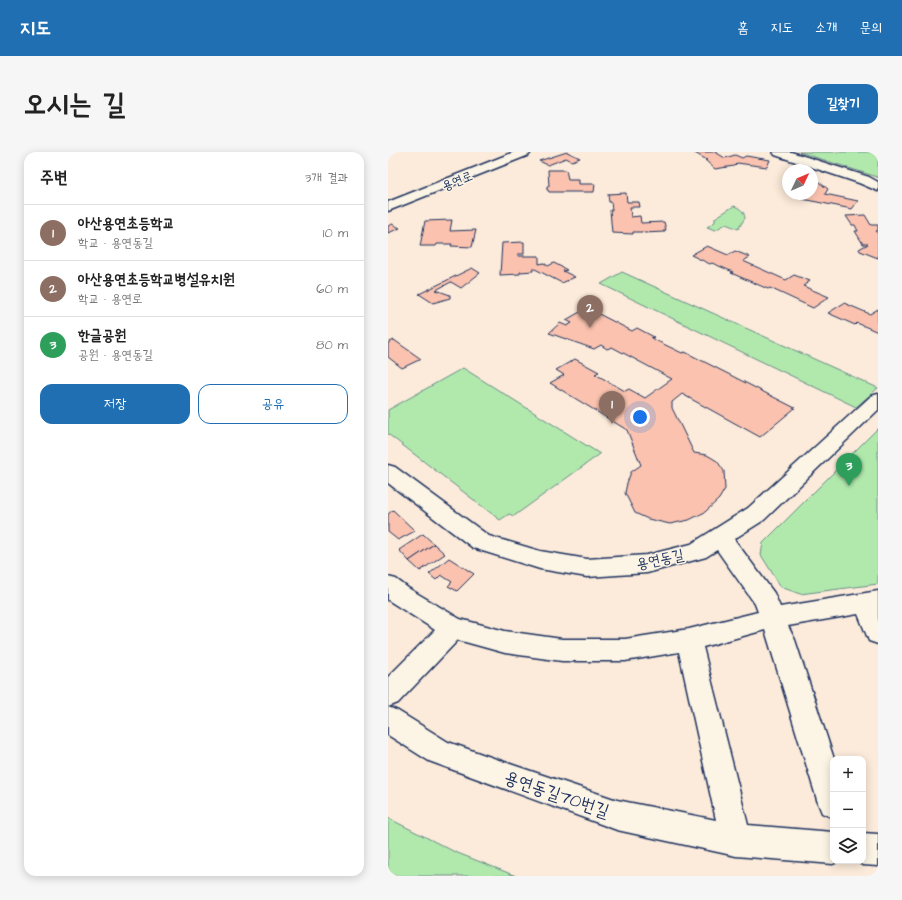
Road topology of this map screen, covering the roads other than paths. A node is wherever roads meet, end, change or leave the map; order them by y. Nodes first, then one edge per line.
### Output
1 (525, 152) edge
2 (779, 152) edge
3 (878, 187) edge
4 (388, 207) edge
5 (878, 400) edge
6 (388, 472) edge
7 (720, 537) junction
8 (388, 586) edge
9 (872, 602) edge
10 (774, 618) junction
11 (453, 628) junction
12 (878, 634) edge
13 (689, 640) junction
14 (388, 695) edge
15 (388, 720) edge
16 (830, 793) edge
17 (736, 840) junction
18 (830, 848) edge
19 (866, 849) edge
20 (878, 850) edge

1 - 4 street, 용연로
2 - 3 street
5 - 7 street, 용연동길
6 - 7 street, 용연동길
7 - 10 street
8 - 11 street
9 - 10 street
9 - 12 street
10 - 13 street
10 - 16 street
11 - 13 street
11 - 14 street
13 - 17 street
15 - 17 street, 용연동길70번길
17 - 18 street, 용연동길70번길
19 - 20 street

